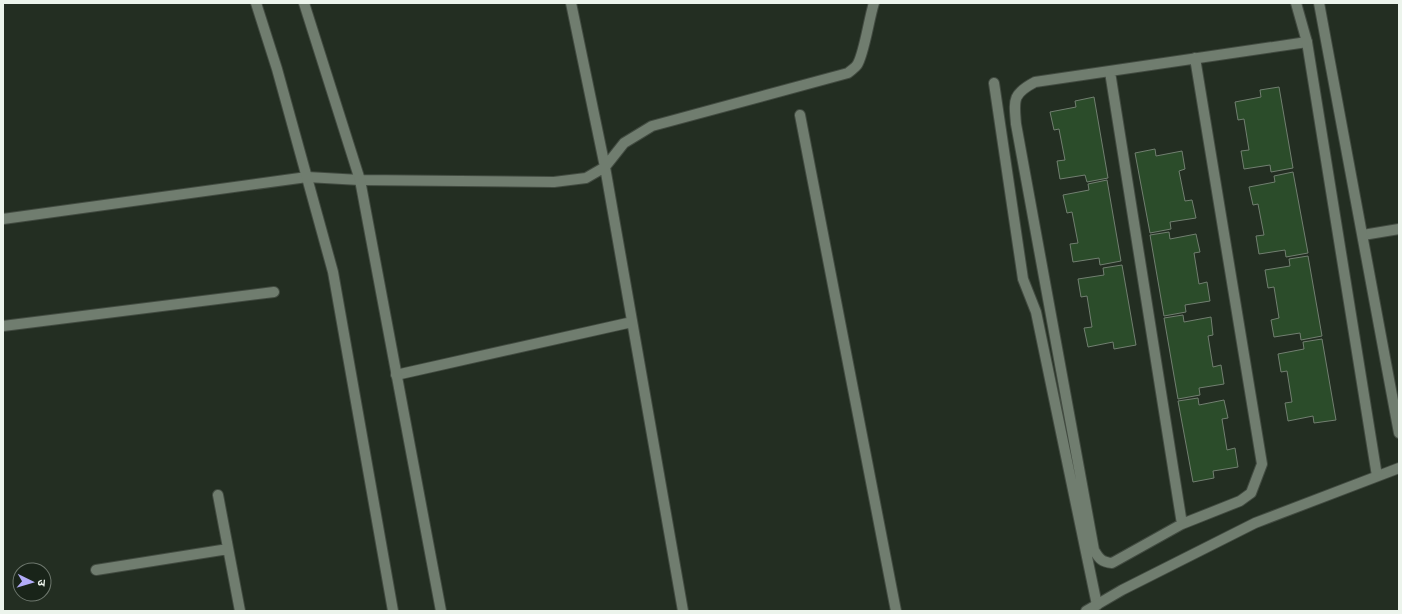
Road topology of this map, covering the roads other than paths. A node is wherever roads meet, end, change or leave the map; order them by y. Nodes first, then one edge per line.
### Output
1 (256, 3) edge
2 (304, 3) edge
3 (571, 3) edge
4 (874, 3) edge
5 (1296, 3) edge
6 (1319, 3) edge
7 (1307, 42) junction
8 (1195, 58) junction
9 (1110, 72) junction
10 (994, 83) dead end
11 (800, 115) dead end
12 (605, 167) junction
13 (307, 177) junction
14 (360, 180) junction
15 (3, 219) edge
16 (1399, 229) edge
17 (1363, 235) junction
18 (274, 292) dead end
19 (632, 322) junction
20 (3, 326) edge
21 (396, 375) junction
22 (1399, 433) edge
23 (1399, 468) edge
24 (1377, 476) junction
25 (218, 495) dead end
26 (1182, 524) junction
27 (228, 549) junction
28 (96, 570) dead end
29 (1097, 605) junction
30 (240, 611) edge
31 (392, 611) edge
32 (441, 611) edge
33 (683, 611) edge
34 (896, 611) edge
35 (1086, 611) edge

1 - 13 street
2 - 14 street
3 - 12 street
4 - 12 street
5 - 7 street
6 - 17 street
7 - 8 street
7 - 24 street
8 - 9 street
8 - 26 street
9 - 26 street
9 - 26 street
10 - 29 street
11 - 34 street
12 - 14 street
12 - 19 street
13 - 14 street
13 - 15 street
13 - 31 street
14 - 21 street
16 - 17 street
17 - 22 street
18 - 20 street
19 - 21 street
19 - 33 street
21 - 32 street
23 - 24 street
24 - 29 street
25 - 27 street
27 - 28 street
27 - 30 street
29 - 35 street

